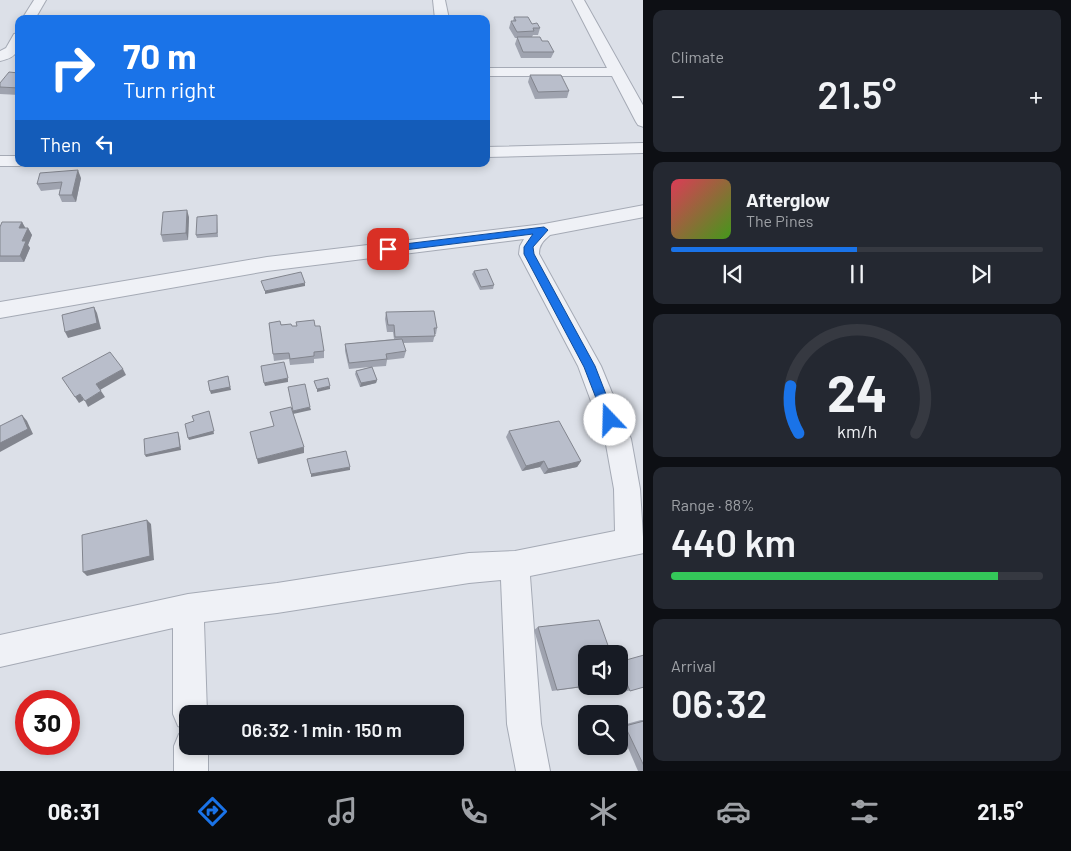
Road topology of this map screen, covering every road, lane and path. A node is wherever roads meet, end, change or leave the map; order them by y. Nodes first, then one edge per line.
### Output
1 (40, 0) edge
2 (439, 0) edge
3 (578, 0) edge
4 (31, 15) edge
5 (441, 15) edge
6 (15, 44) edge
7 (0, 59) edge
8 (15, 60) edge
9 (490, 72) edge
10 (617, 72) junction
11 (643, 120) edge
12 (643, 148) edge
13 (490, 152) edge
14 (0, 161) edge
15 (15, 161) edge
16 (643, 211) edge
17 (544, 230) junction
18 (0, 310) edge
19 (635, 494) edge
20 (637, 540) edge
21 (515, 565) junction
22 (188, 608) junction
23 (0, 651) edge
24 (190, 705) edge
25 (191, 755) edge
26 (191, 771) edge
27 (532, 771) edge

1 - 4 street
2 - 5 street
3 - 10 street
6 - 7 street
7 - 8 street
9 - 10 street
10 - 11 street
12 - 13 street
14 - 15 street
16 - 17 street
17 - 18 street
17 - 19 street
19 - 20 street
20 - 21 street
21 - 22 street
21 - 27 street
22 - 23 street
22 - 24 street
25 - 26 street

